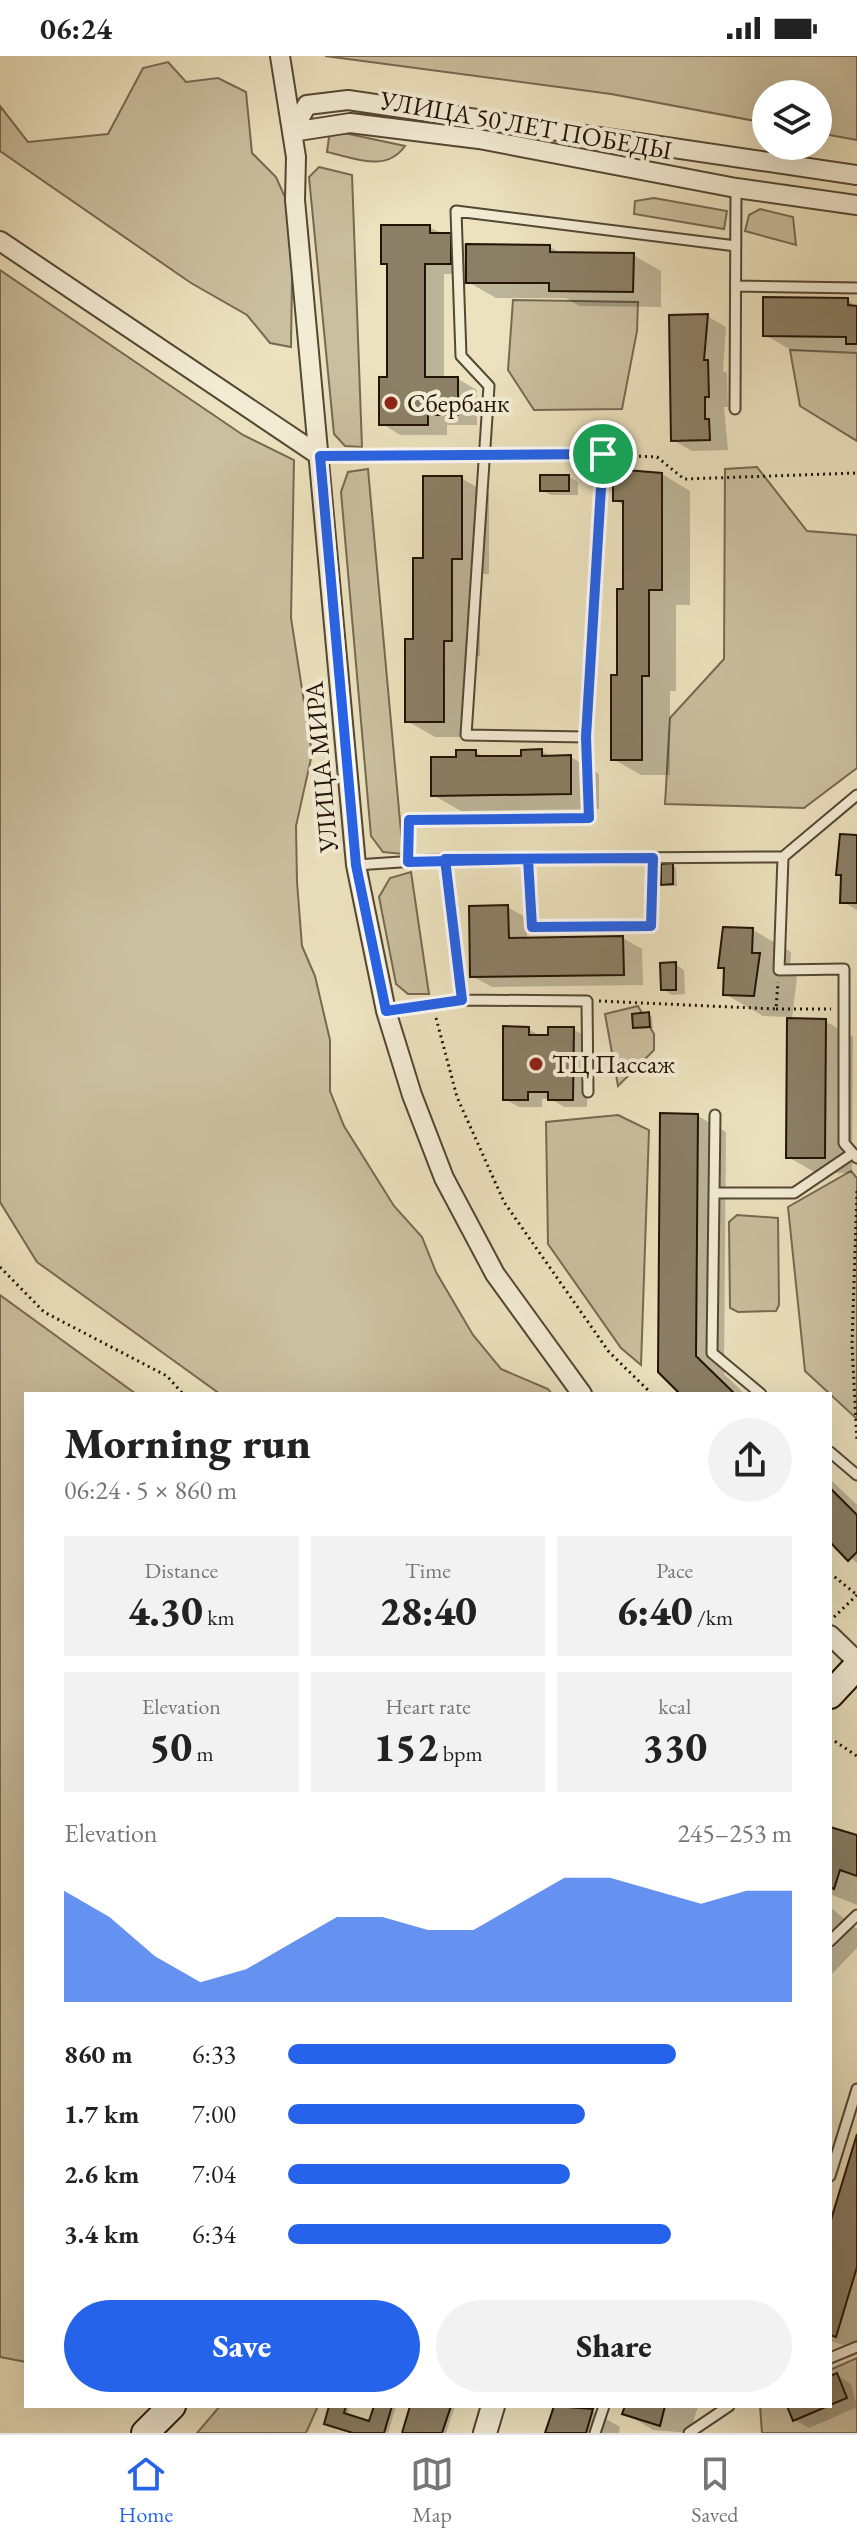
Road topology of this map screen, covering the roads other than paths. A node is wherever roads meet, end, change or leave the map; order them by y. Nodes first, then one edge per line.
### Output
1 (280, 56) edge
2 (292, 132) junction
3 (737, 157) junction
4 (857, 175) edge
5 (736, 188) junction
6 (857, 205) edge
7 (0, 241) edge
8 (736, 246) junction
9 (736, 286) junction
10 (857, 288) edge
11 (735, 409) dead end
12 (603, 454) junction
13 (619, 454) road end
14 (487, 455) junction
15 (320, 456) junction
16 (586, 737) junction
17 (857, 795) edge
18 (783, 857) junction
19 (653, 858) junction
20 (445, 859) junction
21 (528, 859) junction
22 (408, 862) junction
23 (356, 865) junction
24 (462, 1000) junction
25 (386, 1011) junction
26 (588, 1092) dead end
27 (715, 1115) dead end
28 (855, 1155) edge
29 (714, 1193) junction
30 (581, 1392) edge
31 (759, 1392) edge
32 (832, 1454) edge
33 (857, 1475) edge
34 (832, 1637) edge
35 (857, 1664) edge
36 (832, 1693) edge
37 (857, 1915) edge
38 (832, 1939) edge
39 (857, 2089) edge
40 (832, 2170) edge
41 (857, 2347) edge
42 (832, 2357) edge
43 (170, 2408) edge
44 (492, 2408) edge
45 (603, 2408) edge
46 (726, 2408) edge
47 (145, 2433) edge
48 (485, 2433) edge
49 (595, 2433) edge
50 (689, 2433) edge

1 - 2 street, УЛИЦА МИРА
2 - 3 street, УЛИЦА 50 ЛЕТ ПОБЕДЫ
2 - 5 street, УЛИЦА 50 ЛЕТ ПОБЕДЫ
2 - 15 street, УЛИЦА МИРА
3 - 4 street, УЛИЦА 50 ЛЕТ ПОБЕДЫ
3 - 5 street
5 - 6 street, УЛИЦА 50 ЛЕТ ПОБЕДЫ
5 - 8 lane
7 - 15 street
8 - 9 lane
8 - 14 lane
9 - 10 lane
9 - 11 lane
12 - 13 lane
12 - 14 lane
12 - 16 lane
14 - 15 lane
14 - 16 lane
15 - 23 street, УЛИЦА МИРА
16 - 22 lane
17 - 18 lane
18 - 19 lane
18 - 28 lane
19 - 21 lane
19 - 21 lane
20 - 21 lane
20 - 22 lane
20 - 24 lane
22 - 23 lane
23 - 25 street, УЛИЦА МИРА
24 - 25 lane
24 - 26 lane
25 - 30 street, УЛИЦА МИРА
27 - 29 lane
28 - 29 lane
29 - 31 lane
32 - 33 lane
34 - 35 street
35 - 36 main road
37 - 38 lane
39 - 40 lane
41 - 42 lane
43 - 47 main road
44 - 48 street
45 - 49 lane
46 - 50 lane

